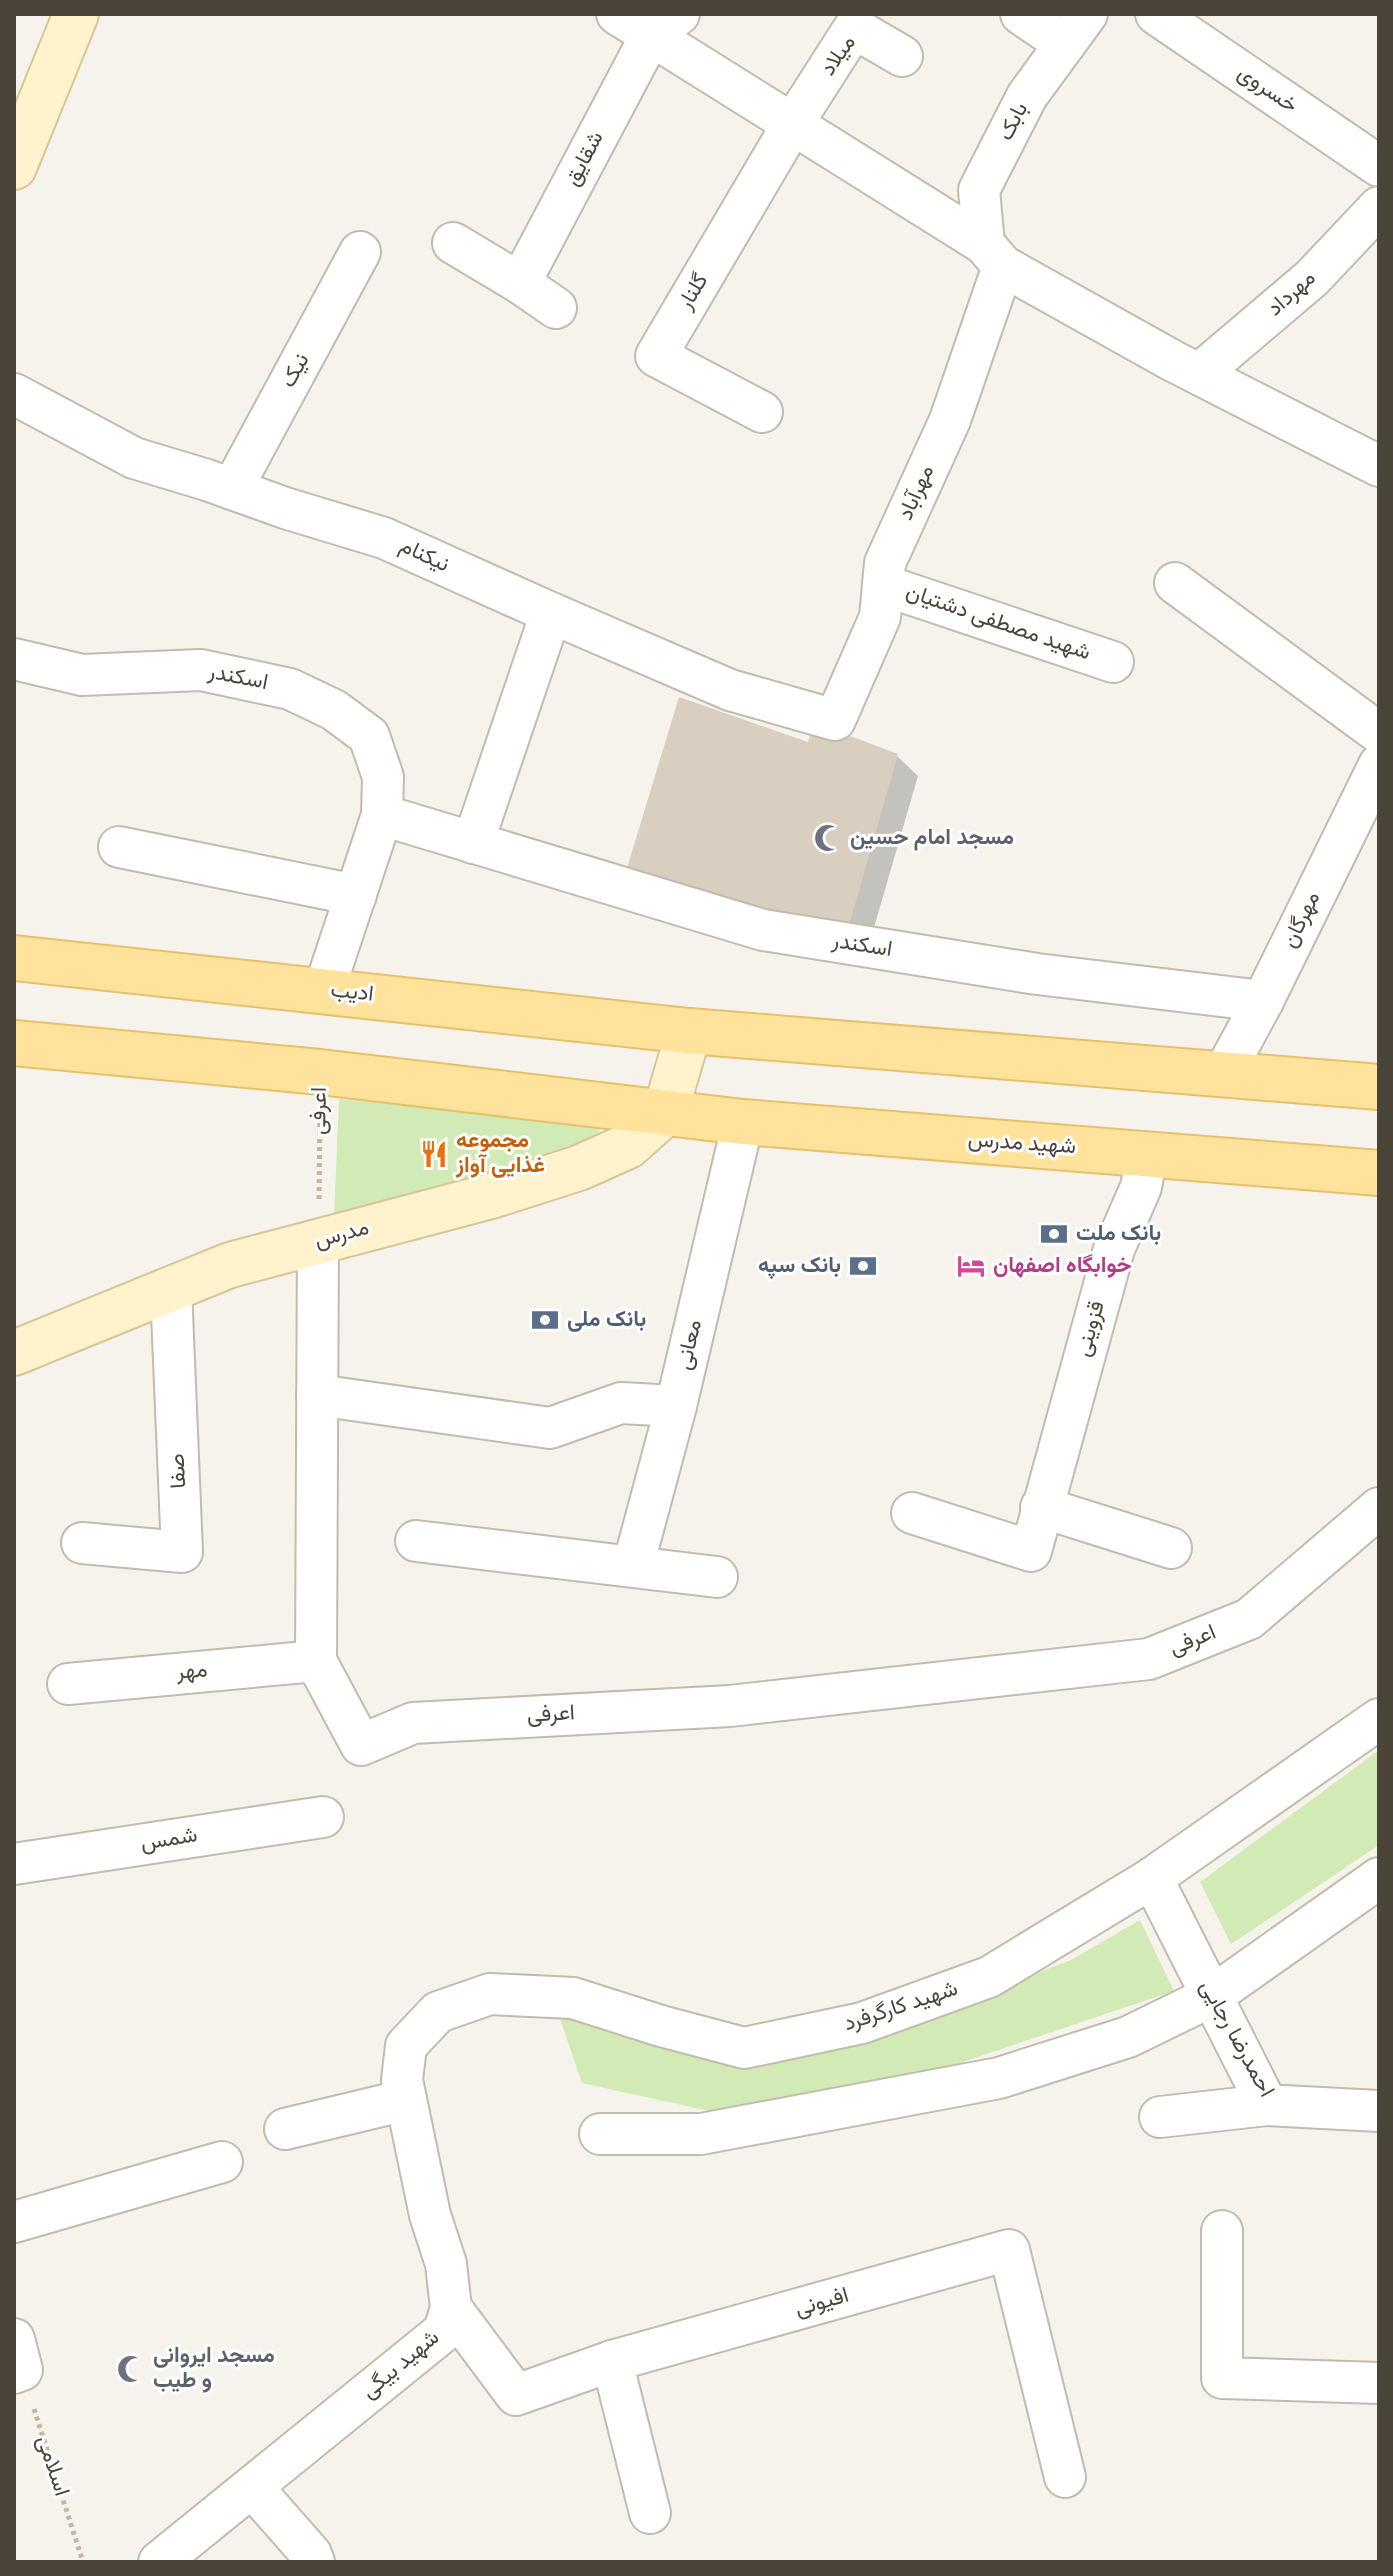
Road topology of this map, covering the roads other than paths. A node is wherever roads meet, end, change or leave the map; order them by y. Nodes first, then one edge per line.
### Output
1 (76, 14) edge
2 (617, 14) edge
3 (1021, 14) edge
4 (1156, 14) edge
5 (665, 25) edge
6 (1076, 29) edge
7 (902, 56) dead end
8 (26, 103) edge
9 (792, 125) junction
10 (1379, 166) edge
11 (14, 167) edge
12 (1374, 221) edge
13 (453, 243) dead end
14 (360, 252) dead end
15 (994, 255) junction
16 (520, 283) junction
17 (556, 308) dead end
18 (1199, 374) junction
19 (14, 394) edge
20 (762, 412) dead end
21 (1379, 466) edge
22 (232, 489) junction
23 (1175, 583) dead end
24 (883, 585) junction
25 (551, 613) junction
26 (14, 659) edge
27 (1113, 662) dead end
28 (835, 720) joint
29 (1379, 733) edge
30 (1379, 765) edge
31 (382, 815) junction
32 (473, 843) junction
33 (119, 847) dead end
34 (356, 895) junction
35 (14, 958) edge
36 (324, 990) junction
37 (1263, 1001) junction
38 (689, 1031) junction
39 (14, 1043) edge
40 (1223, 1075) junction
41 (1379, 1087) edge
42 (665, 1113) junction
43 (743, 1122) junction
44 (1147, 1154) junction
45 (1379, 1173) edge
46 (318, 1242) junction
47 (171, 1289) junction
48 (14, 1353) edge
49 (317, 1395) junction
50 (676, 1406) junction
51 (1041, 1507) junction
52 (1379, 1508) edge
53 (912, 1513) dead end
54 (416, 1541) dead end
55 (82, 1543) dead end
56 (1171, 1548) dead end
57 (633, 1566) junction
58 (717, 1577) dead end
59 (316, 1661) junction
60 (68, 1684) dead end
61 (1379, 1719) edge
62 (323, 1817) dead end
63 (14, 1864) edge
64 (1152, 1878) junction
65 (1379, 1878) edge
66 (1212, 1996) junction
67 (404, 2090) junction
68 (1267, 2105) junction
69 (1379, 2111) edge
70 (1160, 2117) dead end
71 (285, 2129) dead end
72 (600, 2134) dead end
73 (222, 2162) dead end
74 (14, 2222) edge
75 (1222, 2231) dead end
76 (451, 2308) junction
77 (612, 2361) junction
78 (1379, 2383) edge
79 (1065, 2477) dead end
80 (252, 2487) junction
81 (650, 2513) dead end
82 (159, 2562) edge
83 (314, 2562) edge

1 - 8 main road
2 - 5 street
3 - 6 street
4 - 10 street, خسروی
5 - 9 street
5 - 16 street, شقایق
6 - 15 street, بابک
7 - 9 street, میلاد
8 - 11 main road
9 - 15 street
9 - 20 street, گلنار
12 - 18 street, مهرداد
13 - 16 street
14 - 22 street, نیک
15 - 18 street
15 - 24 street, مهرآباد
16 - 17 street
18 - 21 street
19 - 22 street, نیکنام
22 - 25 street, نیکنام
23 - 29 street
24 - 27 street, شهید مصطفی دشتیان
24 - 28 street, مهرآباد
25 - 28 street, نیکنام
25 - 32 street
26 - 31 street, اسکندر
30 - 37 street, مهرگان
31 - 32 street, اسکندر
31 - 34 street, اسکندر
32 - 37 street, اسکندر
33 - 34 street
34 - 36 street, اسکندر
35 - 36 main road, ادیب
36 - 38 main road, ادیب
37 - 40 street, مهرگان
38 - 40 main road
38 - 42 main road
39 - 42 main road
40 - 41 main road
42 - 43 main road, شهید مدرس
42 - 46 main road, مدرس
43 - 44 main road, شهید مدرس
43 - 50 street, معانی
44 - 45 main road, شهید مدرس
44 - 51 street, قزوینی
46 - 47 main road, مدرس
46 - 49 street, اعرفی
47 - 48 main road, مدرس
47 - 55 street, صفا
49 - 50 street
49 - 59 street, اعرفی
50 - 57 street, معانی
51 - 53 street, قزوینی
51 - 56 street
52 - 59 street, اعرفی
54 - 57 street
57 - 58 street
59 - 60 street, مهر
61 - 64 street, شهید کارگرفرد
62 - 63 street, شمس
64 - 66 street, احمدرضا رجایی
64 - 67 street, شهید کارگرفرد
65 - 66 street
66 - 68 street, احمدرضا رجایی
66 - 72 street
67 - 71 street
67 - 76 street, شهید بیگی
68 - 69 street, احمدرضا رجایی
68 - 70 street
73 - 74 street
75 - 78 street
76 - 77 street, افیونی
76 - 80 street, شهید بیگی
77 - 79 street, افیونی
77 - 81 street
80 - 82 street, شهید بیگی
80 - 83 street

